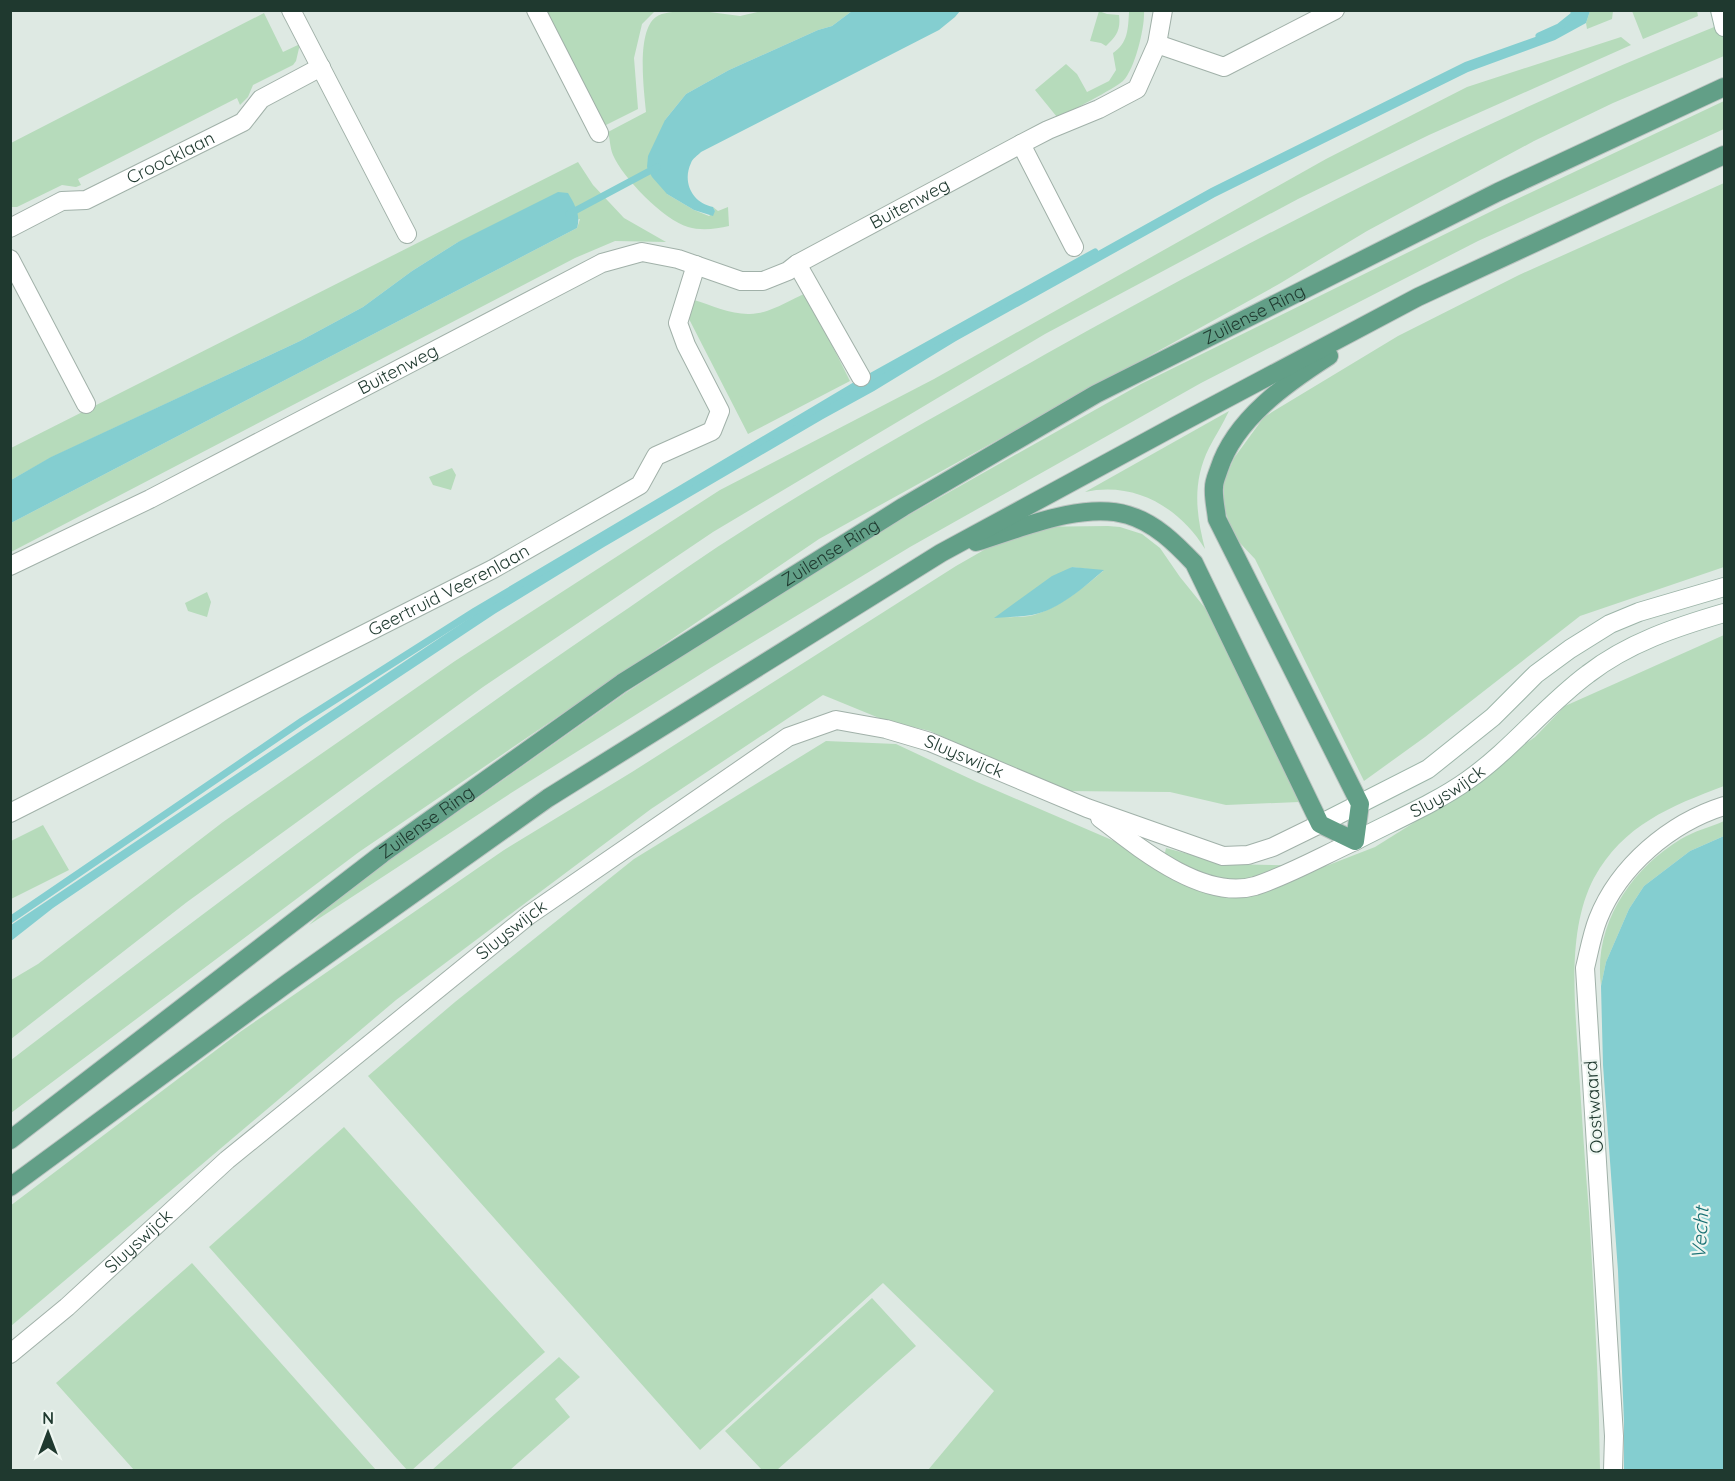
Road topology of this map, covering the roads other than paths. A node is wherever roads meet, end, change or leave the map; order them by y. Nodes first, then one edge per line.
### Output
1 (291, 10) edge
2 (536, 10) edge
3 (1163, 10) edge
4 (1335, 10) edge
5 (1720, 10) edge
6 (1725, 27) edge
7 (1157, 44) junction
8 (321, 68) junction
9 (1725, 87) edge
10 (599, 133) dead end
11 (1021, 144) junction
12 (1725, 155) edge
13 (10, 228) edge
14 (407, 234) dead end
15 (1074, 247) dead end
16 (10, 259) edge
17 (797, 264) junction
18 (696, 265) junction
19 (1418, 297) junction
20 (861, 377) dead end
21 (87, 404) dead end
22 (940, 553) junction
23 (10, 566) edge
24 (1725, 587) edge
25 (1725, 613) edge
26 (1360, 804) junction
27 (1725, 806) edge
28 (1087, 808) junction
29 (10, 813) edge
30 (1320, 824) junction
31 (1355, 841) junction
32 (10, 1140) edge
33 (10, 1187) edge
34 (10, 1354) edge
35 (1613, 1470) edge

1 - 8 street
2 - 10 street
3 - 7 street, Buitenweg
4 - 7 street
5 - 6 street
7 - 11 street, Buitenweg
8 - 13 street, Croocklaan
8 - 14 street
9 - 32 main road, Zuilense Ring
11 - 15 street
11 - 17 street, Buitenweg
12 - 19 main road
16 - 21 street
17 - 18 street, Buitenweg
17 - 20 street
18 - 23 street, Buitenweg
18 - 29 street, Geertruid Veerenlaan
19 - 22 main road
19 - 26 main road
22 - 30 main road
22 - 33 main road
24 - 26 street, Sluyswijck
25 - 31 street, Sluyswijck
26 - 30 street, Sluyswijck
26 - 31 main road
27 - 35 street, Oostwaard
28 - 30 street, Sluyswijck
28 - 31 street, Sluyswijck
28 - 34 street, Sluyswijck
30 - 31 main road

